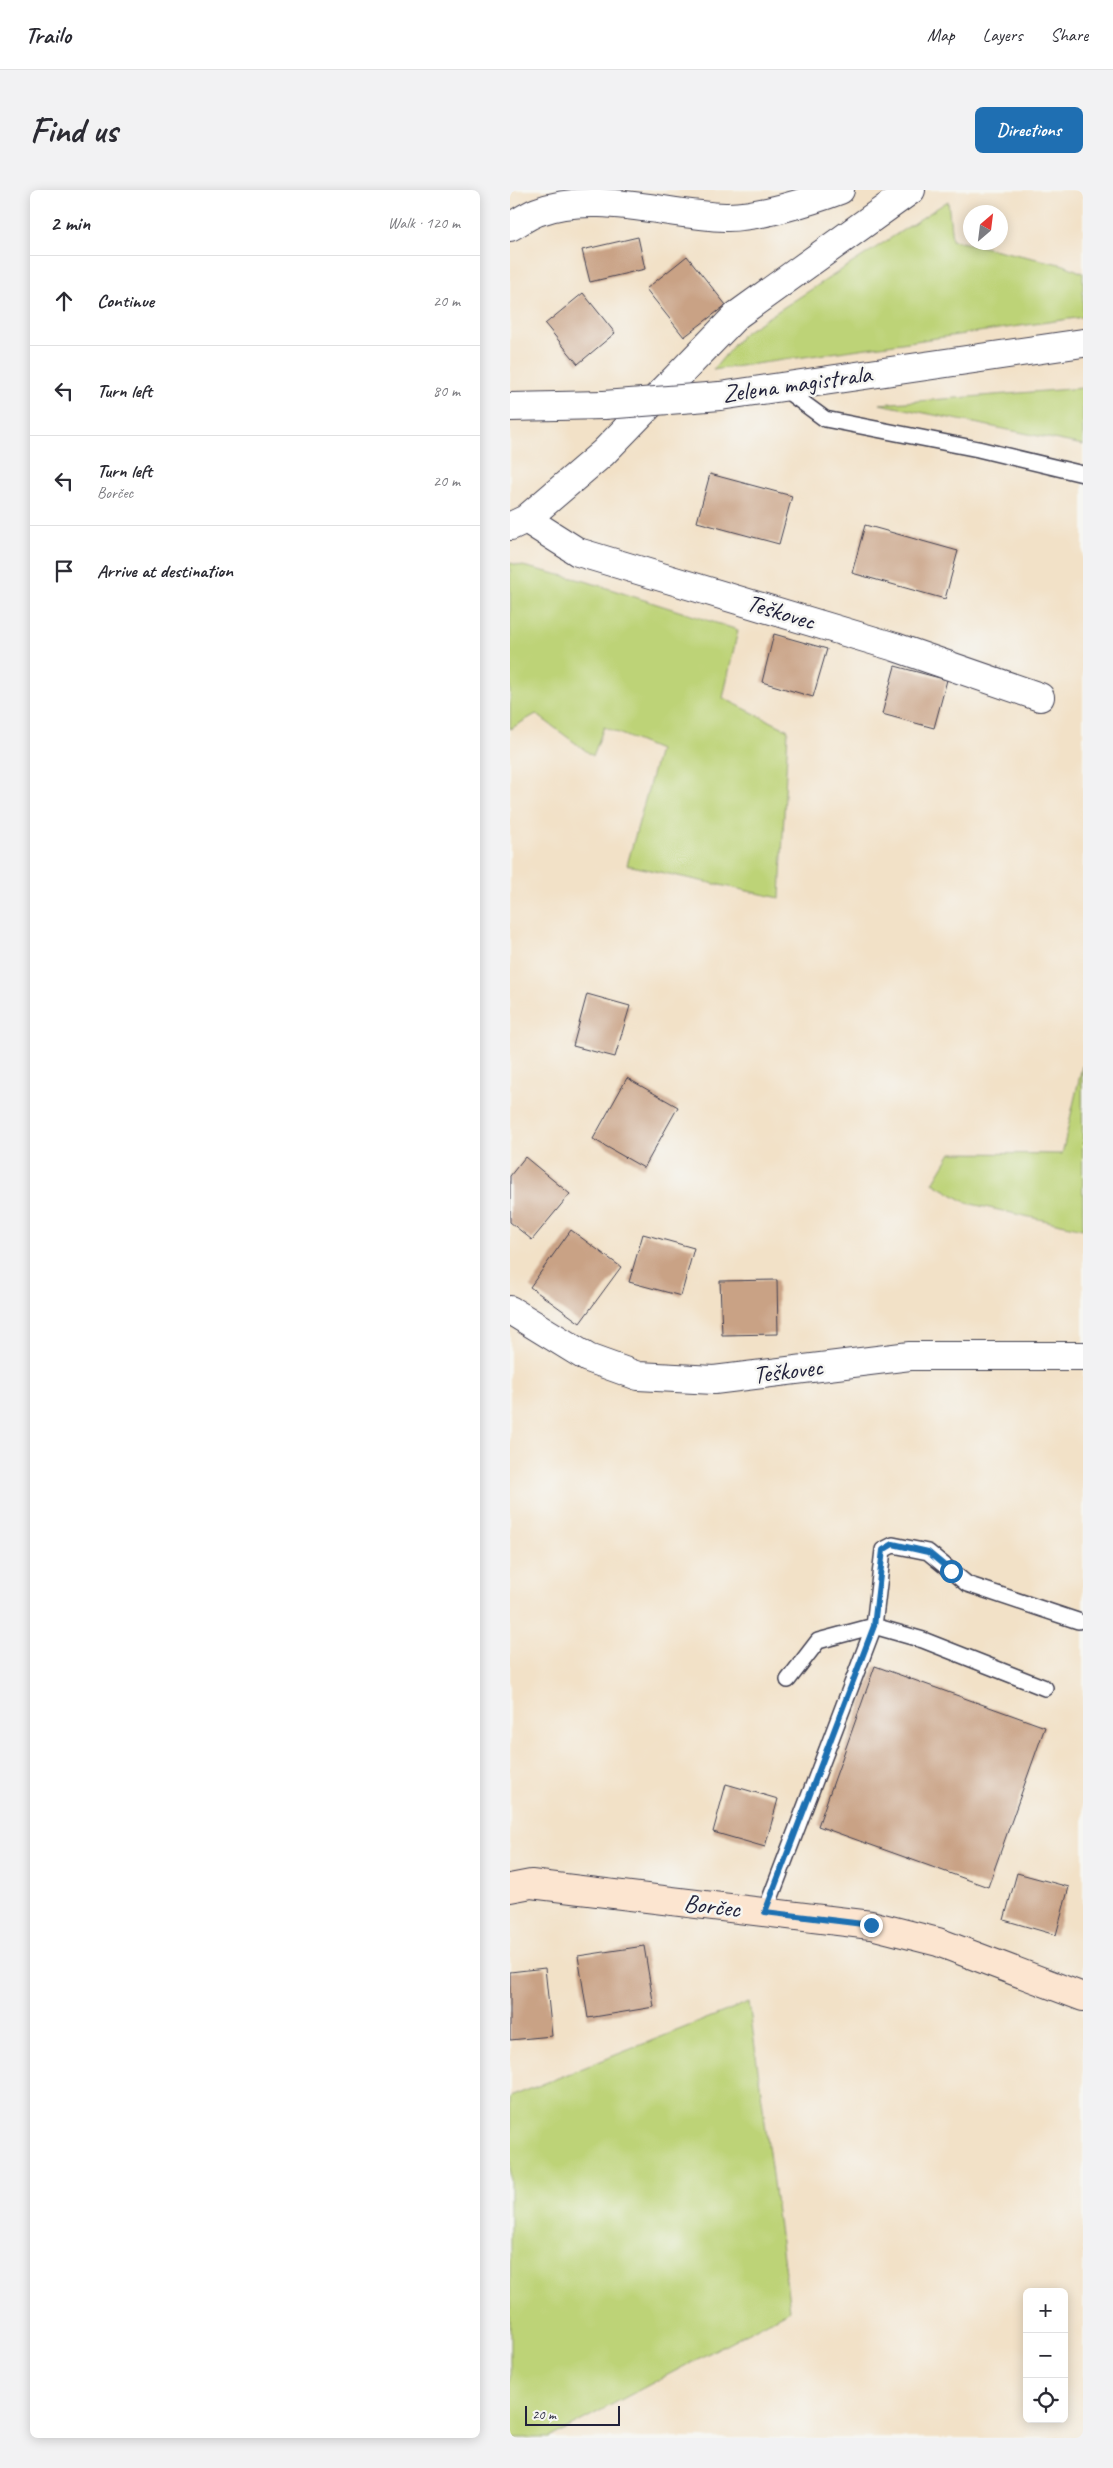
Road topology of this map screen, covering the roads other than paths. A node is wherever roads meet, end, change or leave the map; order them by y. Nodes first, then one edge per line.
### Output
1 (840, 190) edge
2 (911, 190) edge
3 (510, 227) edge
4 (1083, 343) edge
5 (783, 388) junction
6 (510, 406) edge
7 (1083, 474) edge
8 (518, 523) edge
9 (1040, 697) dead end
10 (510, 1310) edge
11 (1083, 1356) edge
12 (1078, 1621) dead end
13 (874, 1626) junction
14 (788, 1680) dead end
15 (1045, 1688) dead end
16 (510, 1888) edge
17 (765, 1912) junction
18 (1083, 1997) edge

1 - 3 street
2 - 8 street, Teškovec
4 - 5 street, Zelena magistrala
5 - 6 street, Zelena magistrala, bridge
5 - 7 lane
8 - 9 street, Teškovec
10 - 11 street, Teškovec
12 - 13 lane
13 - 14 lane
13 - 15 lane
13 - 17 lane
16 - 17 street, Borčec
17 - 18 street, Borčec

